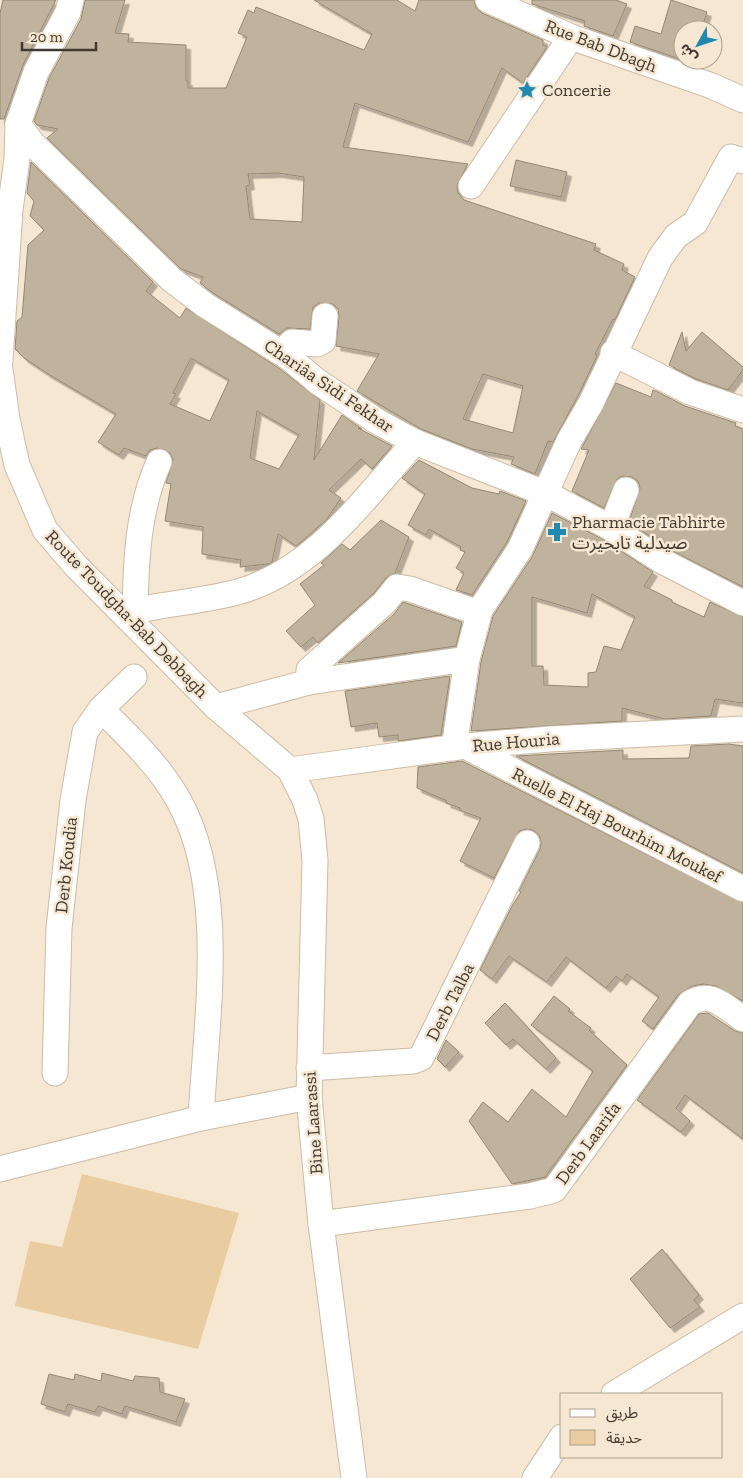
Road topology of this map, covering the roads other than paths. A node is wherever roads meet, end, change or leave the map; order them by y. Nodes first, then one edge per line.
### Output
1 (71, 0) edge
2 (488, 0) edge
3 (571, 37) junction
4 (743, 100) edge
5 (18, 124) junction
6 (743, 161) edge
7 (472, 186) dead end
8 (1, 307) edge
9 (324, 316) dead end
10 (613, 353) junction
11 (288, 358) junction
12 (0, 361) edge
13 (0, 369) edge
14 (743, 410) edge
15 (415, 442) junction
16 (159, 462) dead end
17 (626, 490) dead end
18 (546, 494) junction
19 (611, 528) junction
20 (743, 603) edge
21 (130, 612) junction
22 (479, 613) junction
23 (467, 659) junction
24 (134, 677) dead end
25 (309, 682) junction
26 (216, 707) junction
27 (101, 709) junction
28 (743, 729) edge
29 (460, 747) junction
30 (290, 770) junction
31 (527, 843) dead end
32 (743, 889) edge
33 (743, 1019) edge
34 (309, 1068) junction
35 (55, 1073) dead end
36 (309, 1097) junction
37 (201, 1118) junction
38 (0, 1169) edge
39 (321, 1224) junction
40 (743, 1316) edge
41 (616, 1393) edge
42 (560, 1440) edge
43 (354, 1478) edge
44 (535, 1478) edge

1 - 5 street
2 - 3 street, Rue Bab Dbagh
3 - 4 street, Rue Bab Dbagh
3 - 7 street
5 - 8 street
5 - 11 street, Chariâa Sidi Fekhar
6 - 10 street
8 - 12 street
9 - 11 street
10 - 14 street
10 - 18 street
11 - 15 street, Chariâa Sidi Fekhar
13 - 21 street, Route Toudgha-Bab Debbagh
15 - 18 street, Chariâa Sidi Fekhar
15 - 21 street
16 - 21 street
17 - 19 street
18 - 19 street, Chariâa Sidi Fekhar
18 - 22 street
19 - 20 street, Chariâa Sidi Fekhar
21 - 26 street, Route Toudgha-Bab Debbagh
22 - 23 street
22 - 25 street
23 - 25 street
23 - 29 street
24 - 27 street, Derb Koudia
25 - 26 street
26 - 30 street, Route Toudgha-Bab Debbagh
27 - 35 street, Derb Koudia
27 - 37 street
28 - 29 street, Rue Houria
29 - 30 street, Rue Houria
29 - 32 street, Ruelle El Haj Bourhim Moukef
30 - 34 street, Bine Laarassi
31 - 34 street, Derb Talba
33 - 39 street, Derb Laarifa
34 - 36 street, Bine Laarassi
36 - 37 street
36 - 39 street, Bine Laarassi
37 - 38 street
39 - 43 street, Bine Laarassi
40 - 41 street
42 - 44 street

